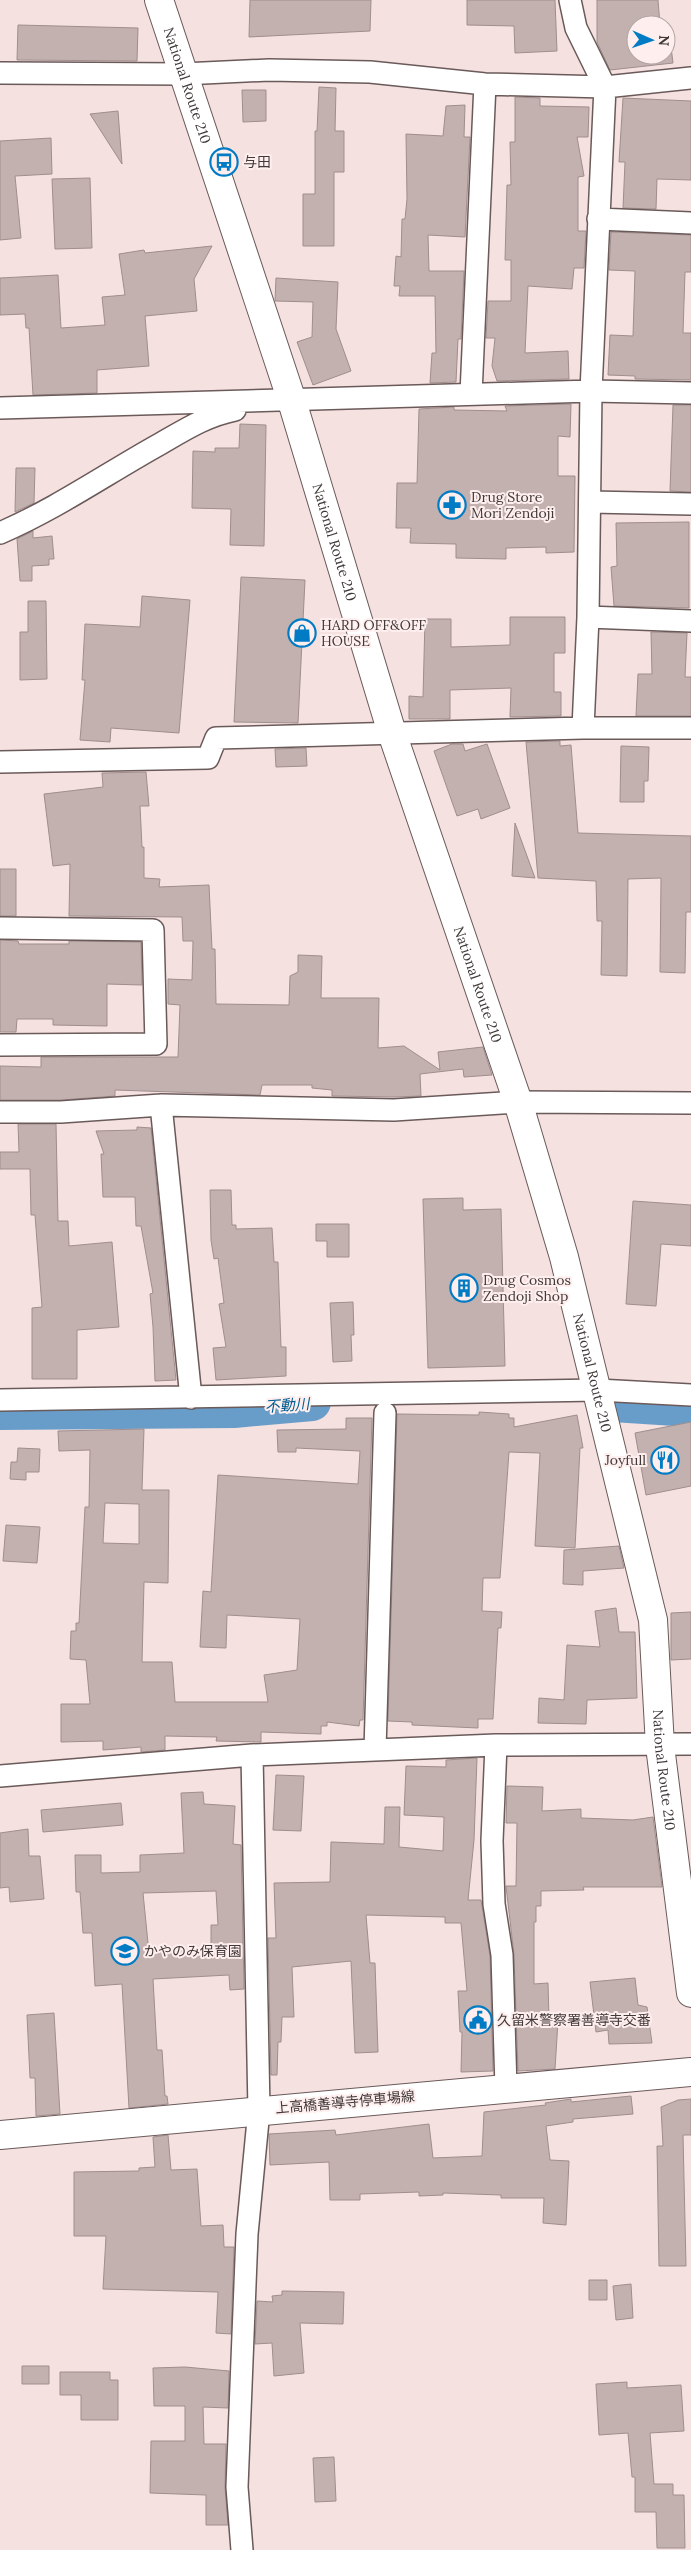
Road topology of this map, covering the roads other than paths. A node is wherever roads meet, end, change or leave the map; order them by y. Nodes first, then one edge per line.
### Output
1 (159, 0) edge
2 (570, 0) edge
3 (0, 73) edge
4 (184, 74) junction
5 (691, 78) edge
6 (485, 84) junction
7 (605, 87) junction
8 (598, 219) junction
9 (691, 223) edge
10 (591, 391) junction
11 (691, 393) edge
12 (471, 394) junction
13 (291, 398) junction
14 (0, 408) edge
15 (590, 502) junction
16 (691, 504) edge
17 (0, 533) edge
18 (588, 617) junction
19 (691, 621) edge
20 (583, 728) junction
21 (691, 728) edge
22 (392, 733) junction
23 (0, 762) edge
24 (0, 928) edge
25 (0, 1045) edge
26 (518, 1102) junction
27 (691, 1103) edge
28 (161, 1105) junction
29 (0, 1112) edge
30 (598, 1390) junction
31 (691, 1395) edge
32 (191, 1398) junction
33 (0, 1400) edge
34 (384, 1413) dead end
35 (691, 1744) edge
36 (496, 1745) junction
37 (660, 1746) junction
38 (375, 1750) junction
39 (252, 1755) junction
40 (0, 1776) edge
41 (691, 1993) edge
42 (691, 2072) edge
43 (506, 2088) junction
44 (259, 2110) junction
45 (0, 2135) edge
46 (242, 2550) edge

1 - 4 main road, National Route 210
2 - 7 street
3 - 4 street
4 - 6 street
4 - 13 main road, National Route 210
5 - 7 street
6 - 7 street
6 - 12 street
7 - 8 street
8 - 9 street
8 - 10 street
10 - 11 street
10 - 12 street
10 - 15 street
12 - 13 street
13 - 14 street
13 - 17 street
13 - 22 main road, National Route 210
15 - 16 street
15 - 18 street
18 - 19 street
18 - 20 street
20 - 21 street
20 - 22 street
22 - 23 street
22 - 26 main road, National Route 210
24 - 25 street
26 - 27 street
26 - 28 street
26 - 30 main road, National Route 210
28 - 29 street
28 - 32 street
30 - 31 street
30 - 32 street
30 - 37 main road, National Route 210
32 - 33 street
34 - 38 street
35 - 37 street
36 - 37 street
36 - 38 street
36 - 43 street
37 - 41 main road, National Route 210
38 - 39 street
39 - 40 street
39 - 44 street
42 - 43 main road, 上高橋善導寺停車場線
43 - 44 main road, 上高橋善導寺停車場線
44 - 45 main road, 上高橋善導寺停車場線
44 - 46 street

